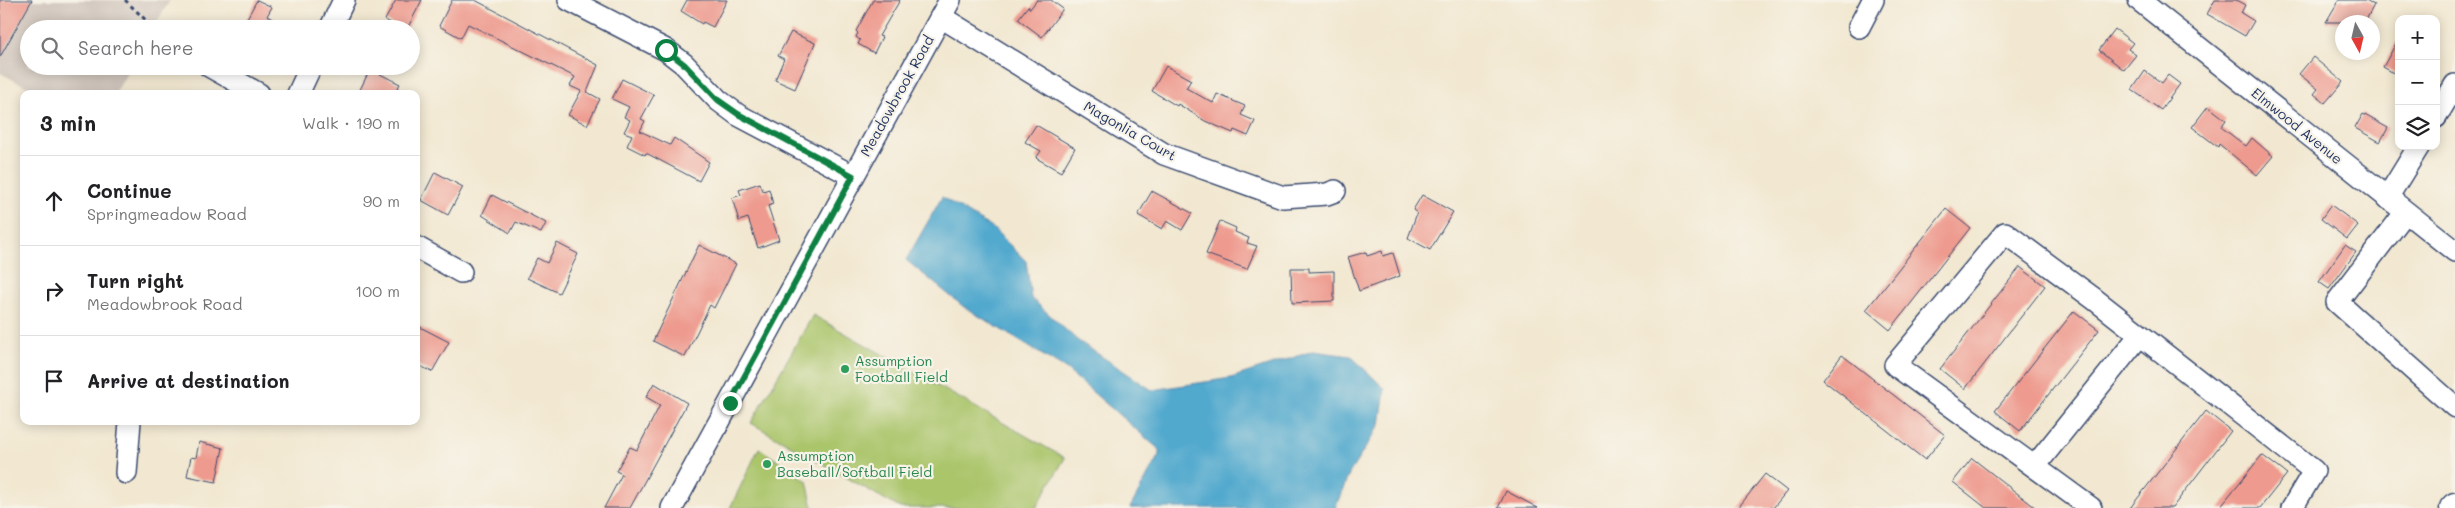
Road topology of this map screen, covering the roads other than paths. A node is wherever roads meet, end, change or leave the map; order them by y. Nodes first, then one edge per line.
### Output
1 (344, 0) edge
2 (568, 0) edge
3 (1873, 0) edge
4 (2139, 0) edge
5 (946, 9) edge
6 (334, 20) edge
7 (1859, 27) dead end
8 (225, 75) edge
9 (307, 75) edge
10 (2455, 85) edge
11 (252, 90) edge
12 (300, 90) edge
13 (2440, 110) edge
14 (2417, 150) edge
15 (853, 176) junction
16 (1335, 191) dead end
17 (2387, 198) junction
18 (2405, 213) junction
19 (420, 249) edge
20 (2455, 251) edge
21 (462, 272) dead end
22 (2140, 335) junction
23 (2455, 407) edge
24 (130, 425) edge
25 (2035, 466) junction
26 (126, 473) dead end
27 (672, 508) edge
28 (2091, 508) edge
29 (2292, 508) edge

1 - 6 street
2 - 15 street
3 - 7 street
4 - 17 street, Elmwood Avenue
5 - 15 street, Meadowbrook Road
5 - 16 street, Magonlia Court
8 - 11 street
9 - 12 street
10 - 13 street
14 - 17 street
15 - 27 street, Meadowbrook Road
17 - 18 street, Elmwood Avenue
18 - 20 street, Elmwood Avenue
18 - 23 street
19 - 21 street
22 - 25 street
22 - 25 street
22 - 29 street
24 - 26 street
25 - 28 street

